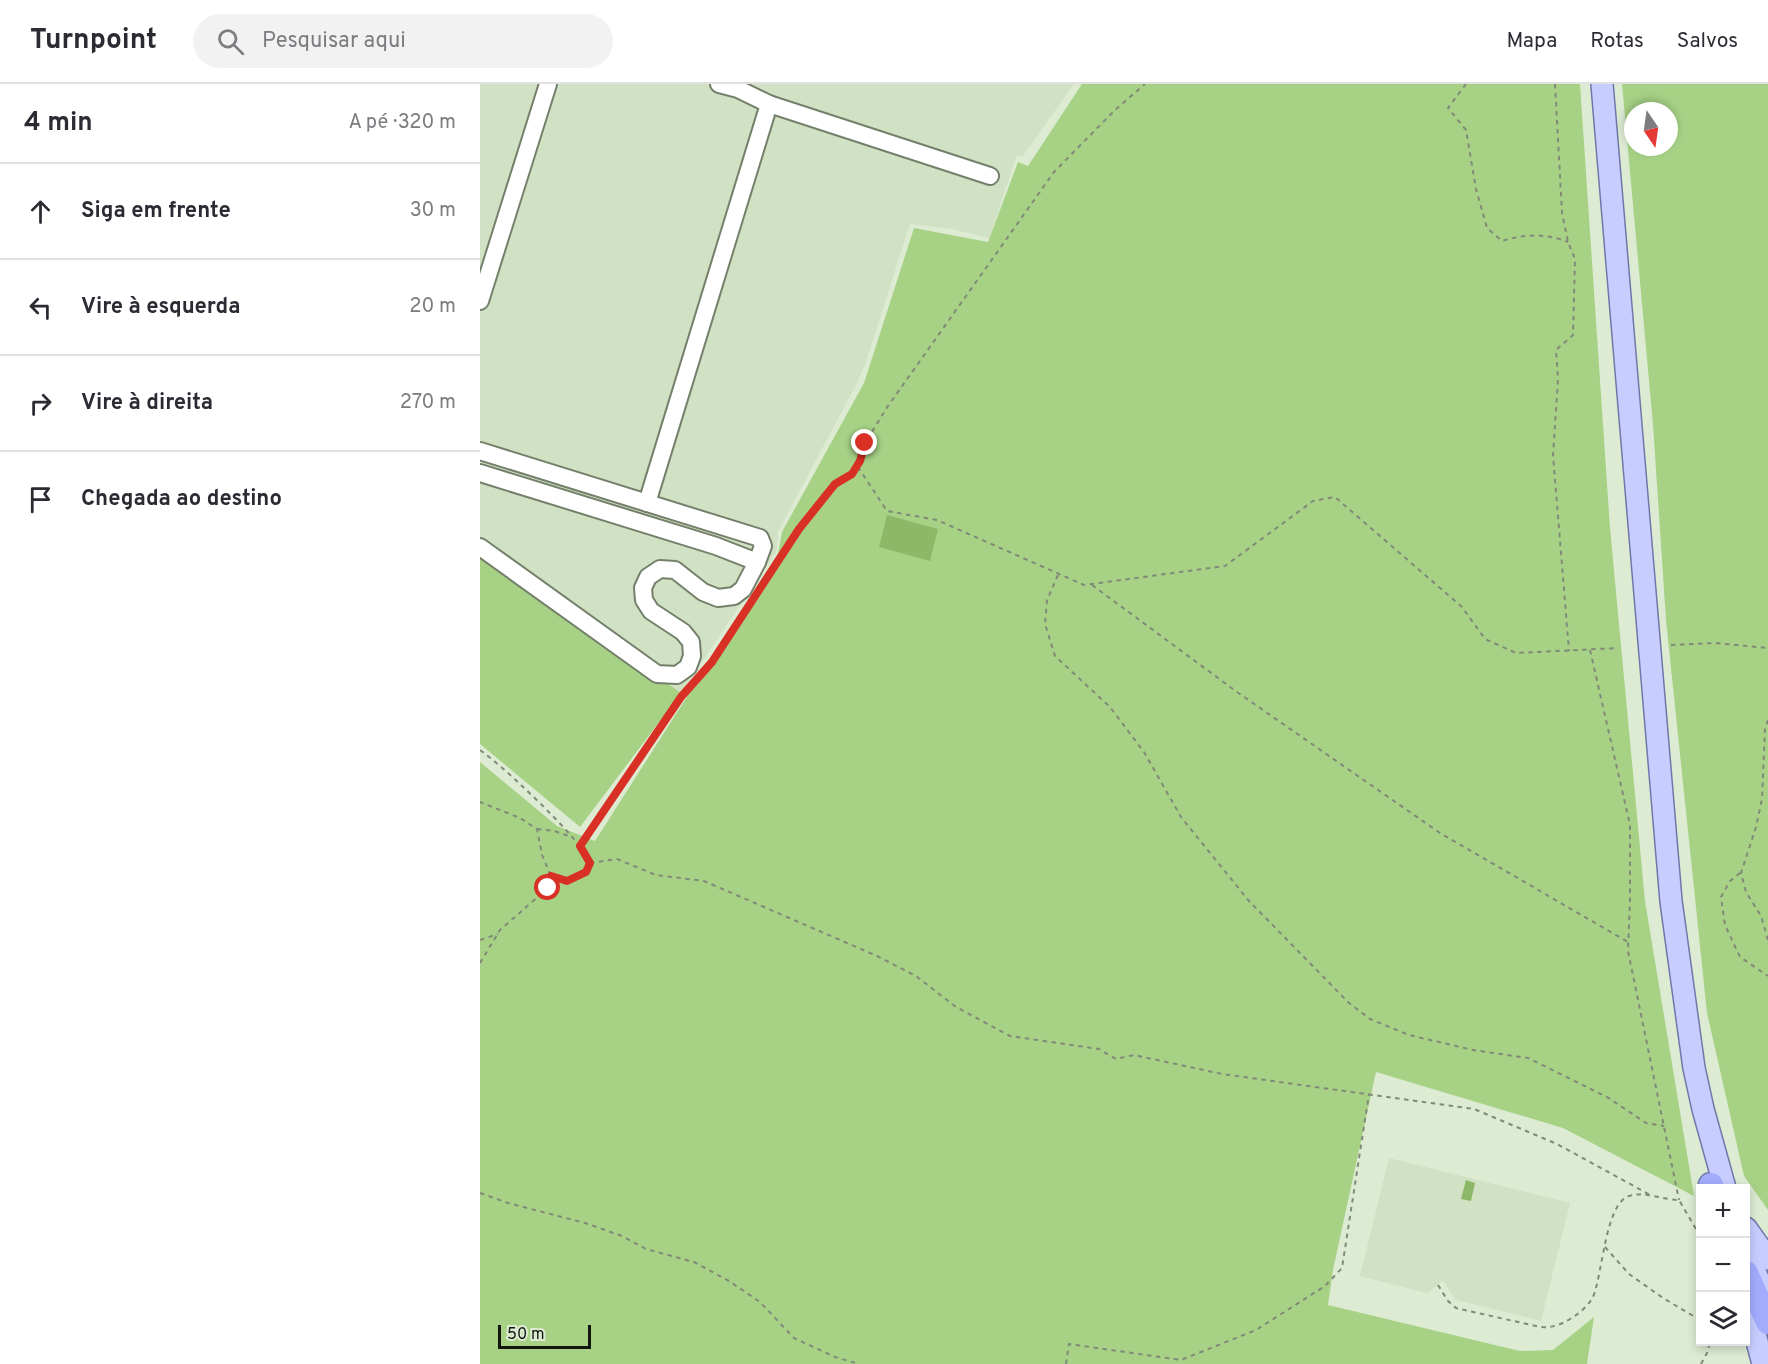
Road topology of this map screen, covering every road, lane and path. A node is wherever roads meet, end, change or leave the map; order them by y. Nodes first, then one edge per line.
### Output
1 (548, 84) edge
2 (719, 84) edge
3 (1145, 84) edge
4 (1466, 84) edge
5 (1555, 84) edge
6 (1602, 84) edge
7 (769, 105) junction
8 (990, 176) dead end
9 (1568, 242) junction
10 (480, 301) edge
11 (480, 451) edge
12 (857, 465) junction
13 (480, 473) edge
14 (647, 503) junction
15 (480, 547) edge
16 (758, 562) junction
17 (1058, 575) junction
18 (764, 581) dead end
19 (1091, 584) junction
20 (753, 598) dead end
21 (1671, 645) dead end
22 (1618, 648) dead end
23 (1768, 649) edge
24 (1590, 650) junction
25 (1569, 651) junction
26 (1768, 720) edge
27 (480, 750) edge
28 (480, 802) edge
29 (537, 829) junction
30 (572, 837) junction
31 (580, 846) junction
32 (590, 863) junction
33 (1741, 873) junction
34 (551, 876) junction
35 (498, 934) junction
36 (480, 940) edge
37 (1768, 940) edge
38 (1628, 942) junction
39 (480, 963) edge
40 (1768, 976) edge
41 (1369, 1094) junction
42 (1664, 1126) junction
43 (1717, 1184) edge
44 (480, 1193) edge
45 (1652, 1196) junction
46 (1679, 1200) junction
47 (1696, 1228) edge
48 (1750, 1234) edge
49 (1605, 1247) junction
50 (1750, 1259) edge
51 (1768, 1259) edge
52 (1750, 1282) edge
53 (1438, 1285) dead end
54 (1768, 1300) edge
55 (1750, 1314) edge
56 (1696, 1317) edge
57 (1768, 1322) edge
58 (1709, 1346) edge
59 (859, 1364) edge
60 (1066, 1364) edge
61 (1701, 1364) edge
62 (1764, 1364) edge

1 - 10 lane
2 - 7 lane
3 - 12 path
4 - 9 path
5 - 9 path
6 - 43 main road
7 - 8 lane
7 - 14 lane
9 - 25 path
11 - 14 lane
12 - 17 path
12 - 18 path
13 - 16 lane
14 - 16 lane
15 - 16 lane
17 - 19 path
17 - 42 path
19 - 25 path
19 - 38 path
20 - 31 path
21 - 23 path
22 - 24 path
24 - 25 path
24 - 38 path
26 - 33 path
27 - 30 path
28 - 29 path
29 - 30 path
29 - 34 path
30 - 31 path
31 - 32 path
32 - 34 path
32 - 41 path
33 - 37 path
33 - 40 path
34 - 35 path
35 - 36 path
35 - 39 path
38 - 42 path
41 - 45 path
41 - 60 path
42 - 46 path
44 - 59 path
45 - 46 path
45 - 49 path
46 - 47 path
48 - 51 main road
49 - 53 path
49 - 56 path
50 - 54 main road
52 - 57 highway
55 - 62 main road
58 - 61 path

